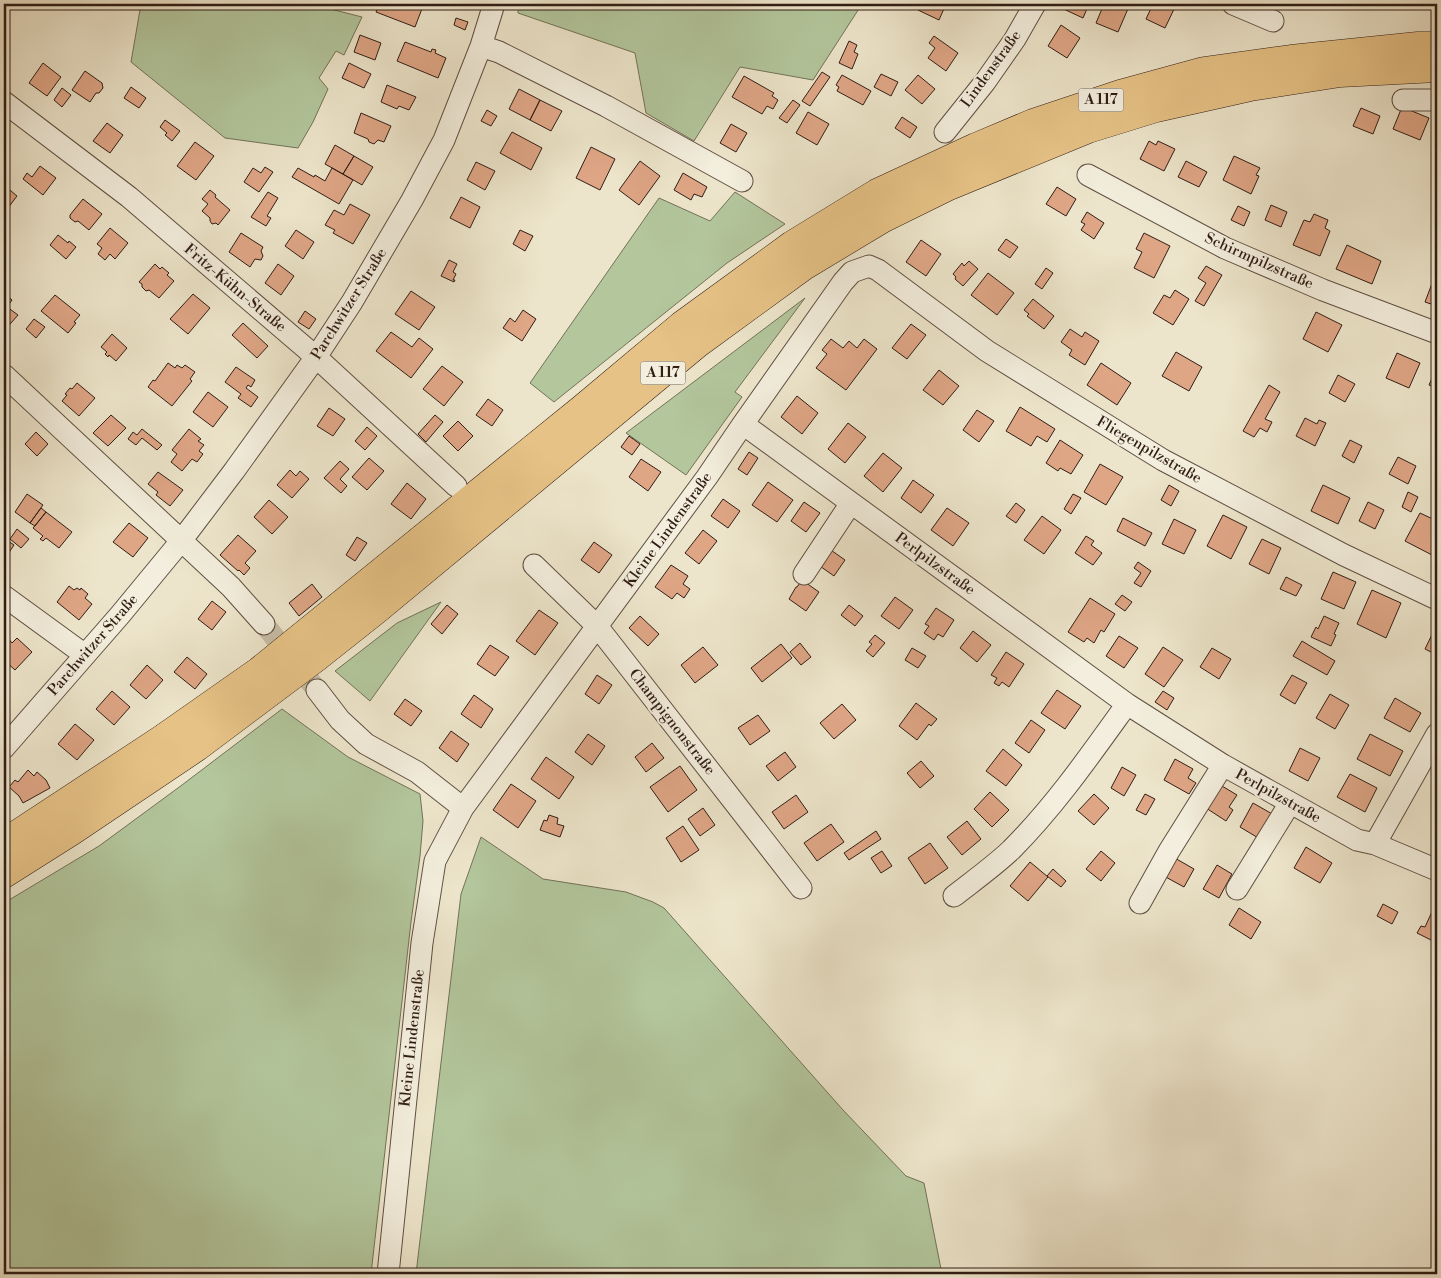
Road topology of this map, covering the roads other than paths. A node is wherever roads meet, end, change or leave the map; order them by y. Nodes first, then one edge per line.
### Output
1 (494, 4) edge
2 (1035, 4) edge
3 (1233, 4) edge
4 (1274, 21) dead end
5 (481, 46) junction
6 (1437, 46) edge
7 (1437, 68) edge
8 (1403, 100) dead end
9 (1437, 100) edge
10 (4, 102) edge
11 (945, 132) dead end
12 (1088, 175) dead end
13 (742, 181) dead end
14 (878, 270) joint
15 (1437, 333) edge
16 (316, 357) junction
17 (4, 375) edge
18 (743, 424) junction
19 (456, 486) dead end
20 (851, 503) junction
21 (181, 541) junction
22 (534, 565) dead end
23 (804, 574) dead end
24 (4, 596) edge
25 (1437, 598) edge
26 (264, 624) tunnel mouth
27 (597, 626) junction
28 (85, 655) junction
29 (317, 690) tunnel mouth
30 (1128, 704) junction
31 (1437, 734) edge
32 (4, 748) edge
33 (1223, 765) junction
34 (1290, 803) junction
35 (463, 808) junction
36 (4, 843) edge
37 (1376, 844) junction
38 (1437, 870) edge
39 (4, 874) edge
40 (801, 888) dead end
41 (1237, 889) dead end
42 (954, 896) dead end
43 (1140, 903) dead end
44 (388, 1274) edge

1 - 5 street, Parchwitzer Straße
2 - 11 street, Lindenstraße
3 - 4 street
5 - 13 street
5 - 16 street, Parchwitzer Straße
6 - 36 highway, A 117
7 - 39 highway, A 117
8 - 9 street
10 - 16 street, Fritz-Kühn-Straße
12 - 15 street, Schirmpilzstraße
14 - 18 street, Kleine Lindenstraße
14 - 25 street, Fliegenpilzstraße
16 - 19 street, Fritz-Kühn-Straße
16 - 21 street, Parchwitzer Straße
17 - 21 street
18 - 20 street, Perlpilzstraße
18 - 27 street, Kleine Lindenstraße
20 - 23 street
20 - 30 street, Perlpilzstraße
21 - 26 street
21 - 28 street, Parchwitzer Straße
22 - 27 street, Champignonstraße
24 - 28 street
27 - 35 street, Kleine Lindenstraße
27 - 40 street, Champignonstraße
28 - 32 street, Parchwitzer Straße
29 - 35 street
30 - 33 street, Perlpilzstraße
30 - 42 street
31 - 37 street
33 - 34 street, Perlpilzstraße
33 - 43 street
34 - 37 street, Perlpilzstraße
34 - 41 street
35 - 44 street, Kleine Lindenstraße
37 - 38 street, Perlpilzstraße

